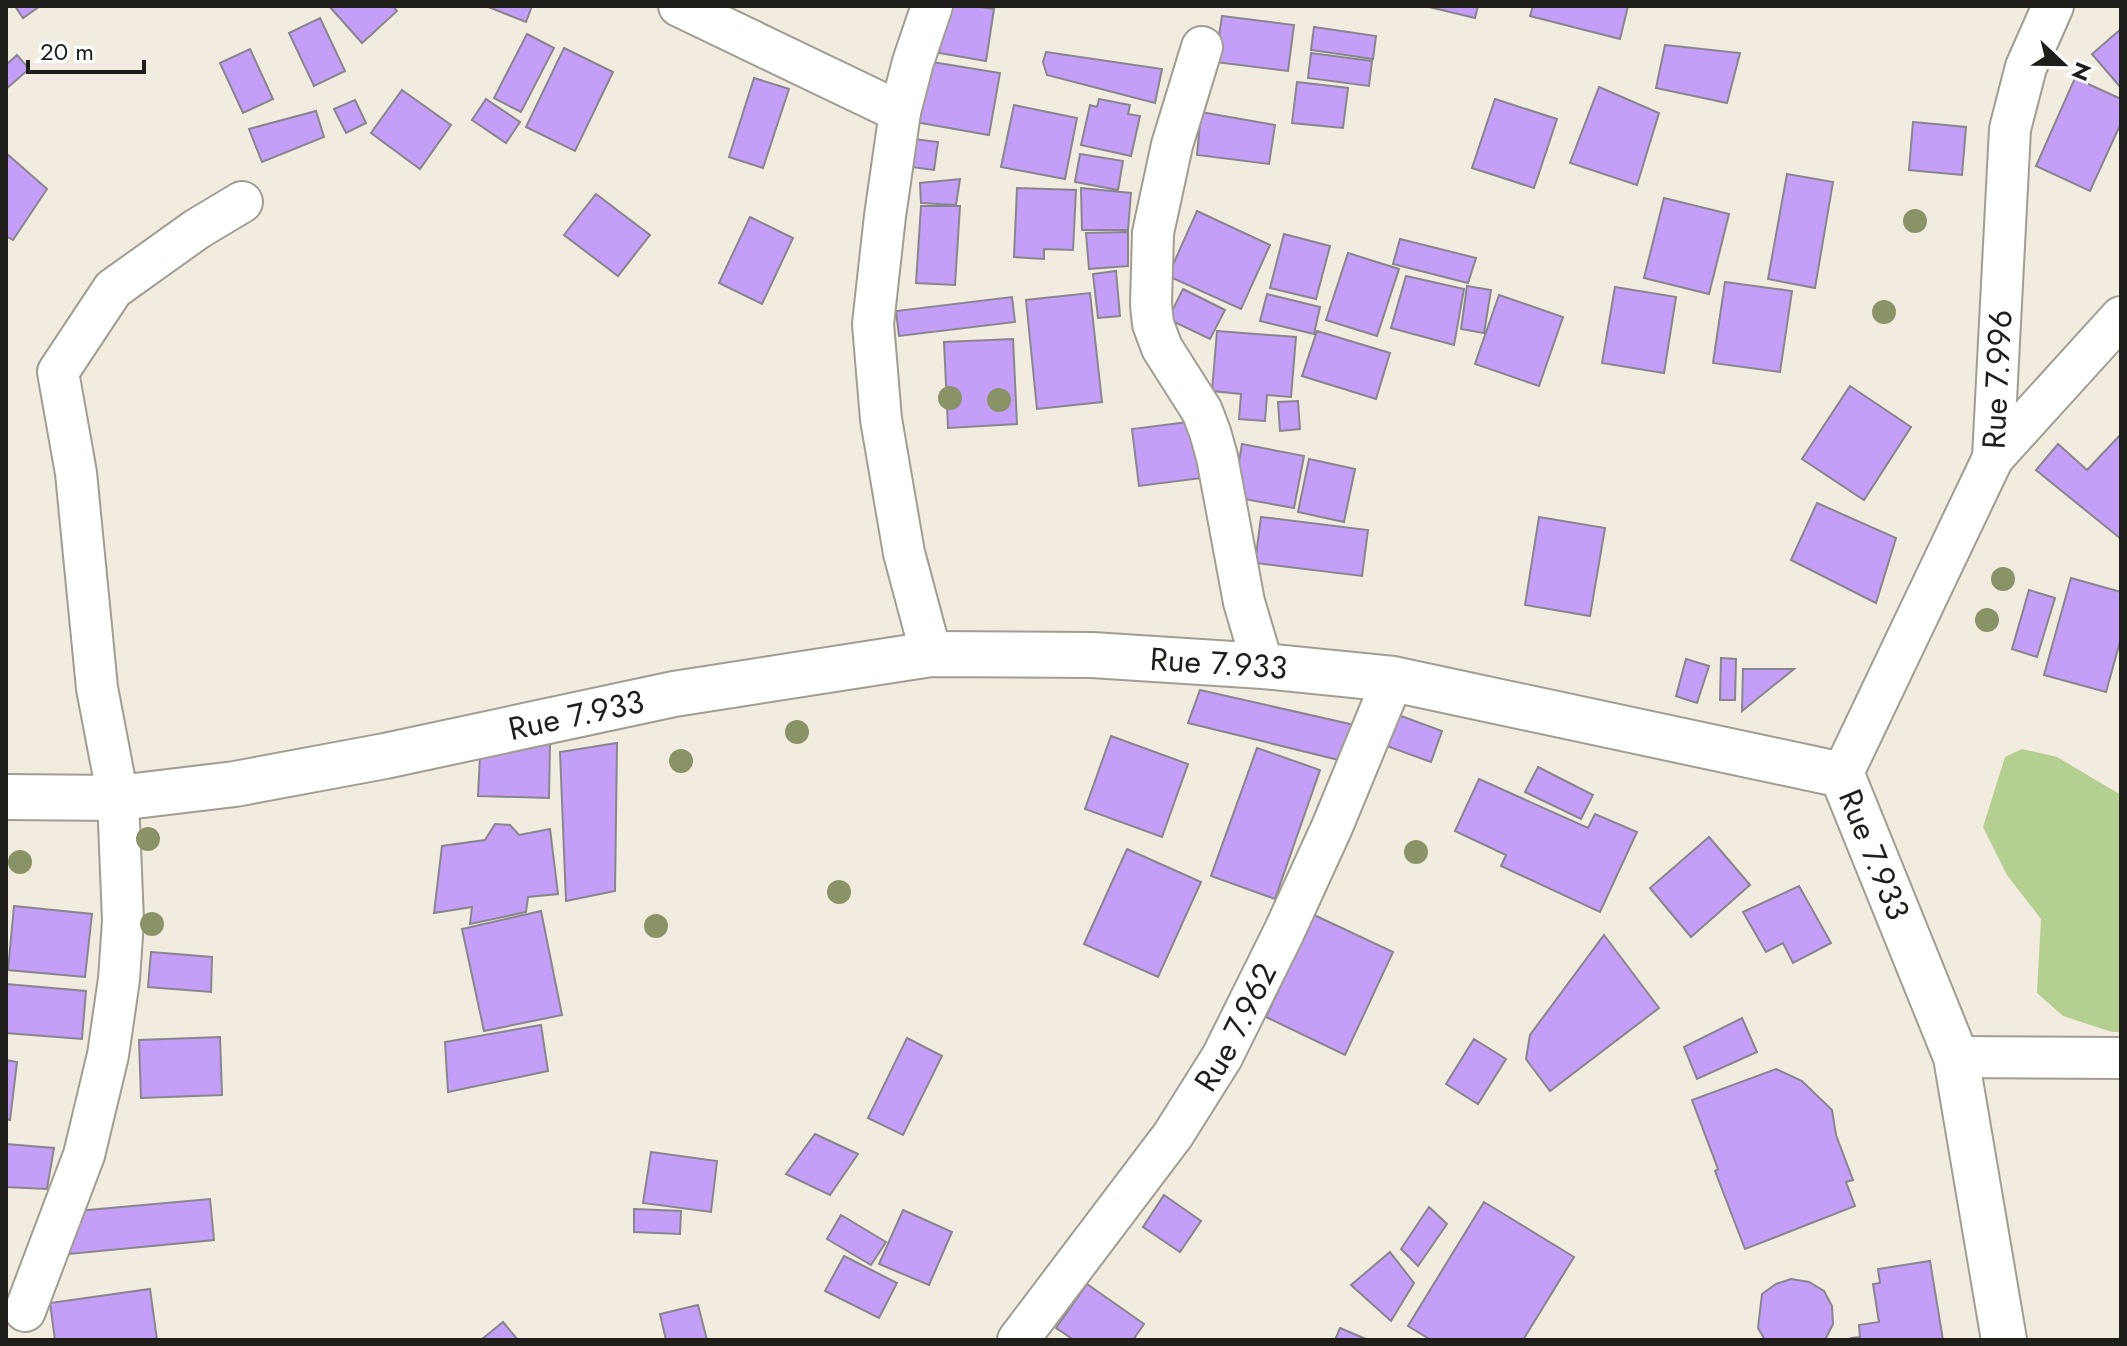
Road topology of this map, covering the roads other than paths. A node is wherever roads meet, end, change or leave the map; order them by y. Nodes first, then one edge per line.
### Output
1 (679, 6) edge
2 (932, 6) edge
3 (2053, 6) edge
4 (1202, 47) dead end
5 (900, 112) junction
6 (242, 202) dead end
7 (2121, 317) edge
8 (1993, 458) junction
9 (931, 654) junction
10 (1263, 666) junction
11 (1393, 679) junction
12 (1842, 775) junction
13 (6, 797) edge
14 (118, 798) junction
15 (1956, 1057) junction
16 (2121, 1058) edge
17 (25, 1311) dead end
18 (1018, 1340) edge
19 (2004, 1340) edge

1 - 5 street
2 - 5 street
3 - 8 street, Rue 7.996
4 - 10 street
5 - 9 street
6 - 14 street
7 - 8 street
8 - 12 street, Rue 7.996
9 - 10 street, Rue 7.933
9 - 14 street, Rue 7.933
10 - 11 street, Rue 7.933
11 - 12 street, Rue 7.933
11 - 18 street, Rue 7.962
12 - 15 street, Rue 7.933
13 - 14 street, Rue 7.933
14 - 17 street
15 - 16 street
15 - 19 street, Rue 7.933

